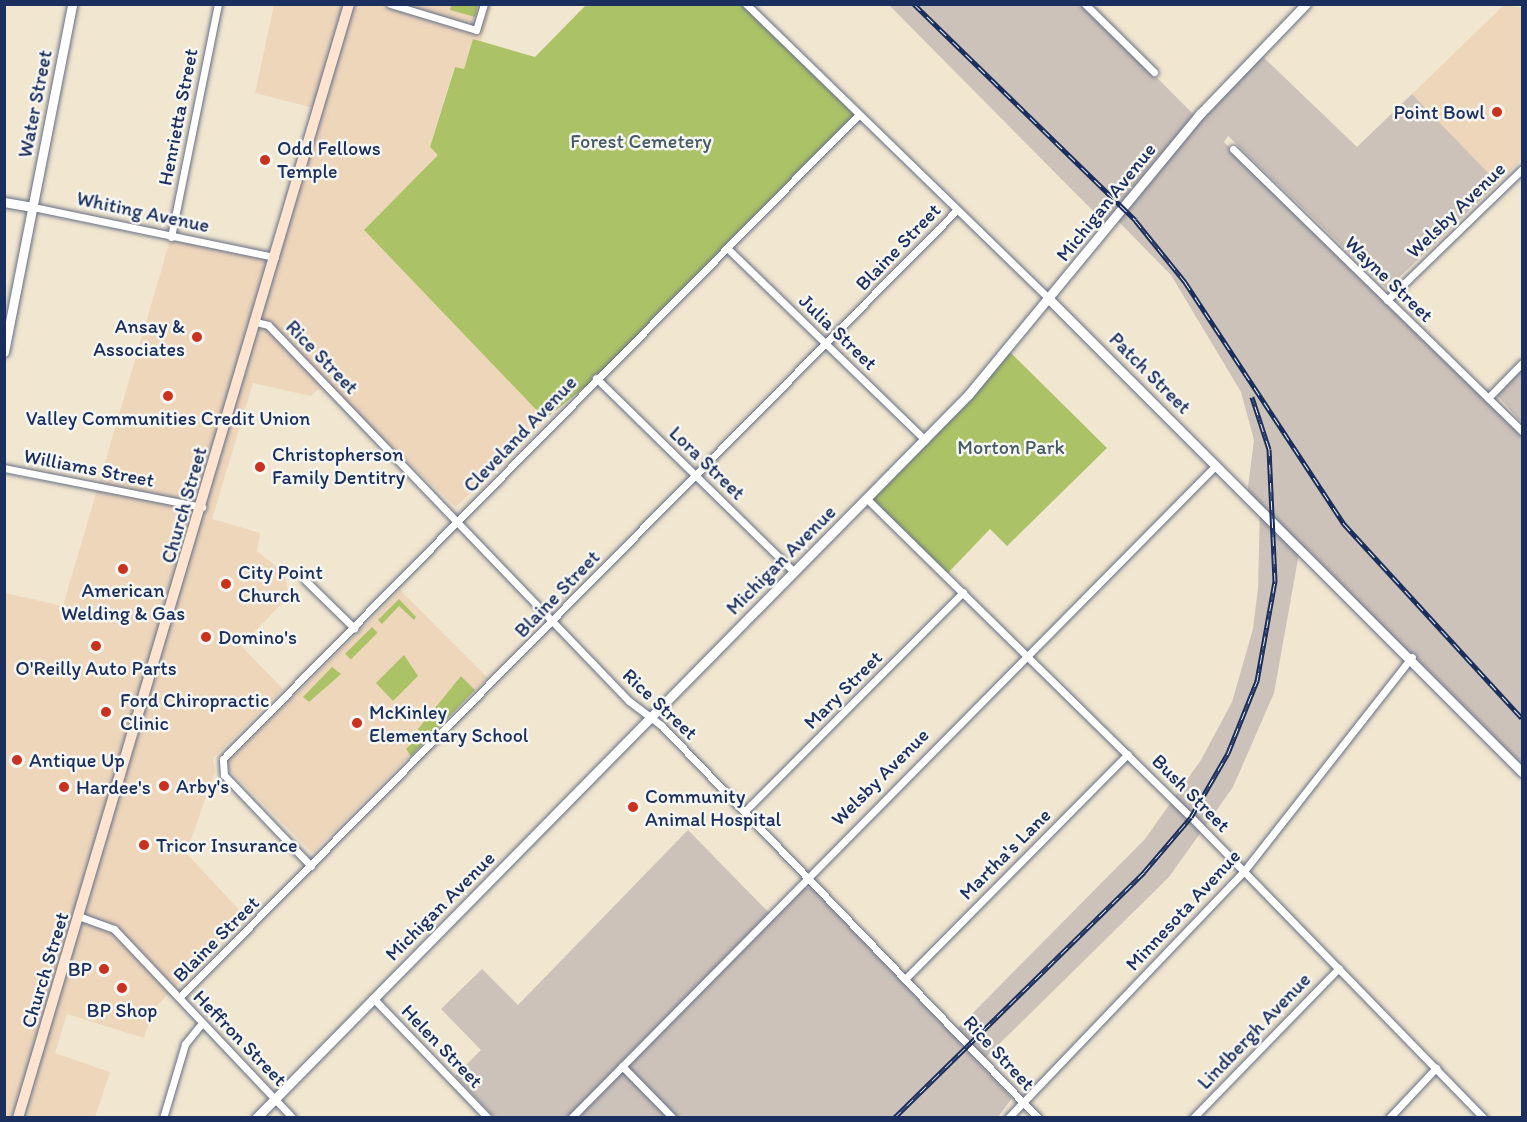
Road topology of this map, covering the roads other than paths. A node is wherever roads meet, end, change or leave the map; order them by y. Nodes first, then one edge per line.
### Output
1 (72, 4) edge
2 (218, 4) edge
3 (349, 4) edge
4 (390, 4) edge
5 (484, 4) edge
6 (746, 4) edge
7 (1085, 4) edge
8 (1306, 4) edge
9 (1154, 72) dead end
10 (858, 115) junction
11 (1233, 149) dead end
12 (1522, 170) edge
13 (4, 202) edge
14 (33, 207) junction
15 (957, 210) junction
16 (171, 237) junction
17 (727, 248) junction
18 (275, 257) junction
19 (1050, 300) junction
20 (1386, 300) junction
21 (256, 322) junction
22 (826, 344) junction
23 (4, 352) edge
24 (1522, 363) edge
25 (596, 378) junction
26 (1488, 398) junction
27 (1522, 431) edge
28 (925, 440) junction
29 (1216, 465) junction
30 (4, 468) edge
31 (696, 476) junction
32 (867, 498) junction
33 (201, 507) junction
34 (457, 522) junction
35 (794, 572) junction
36 (305, 580) dead end
37 (963, 592) junction
38 (553, 622) junction
39 (354, 628) junction
40 (1025, 654) junction
41 (1412, 657) junction
42 (651, 719) junction
43 (1128, 754) junction
44 (1522, 772) edge
45 (745, 811) junction
46 (311, 866) junction
47 (1244, 871) junction
48 (807, 874) junction
49 (81, 917) junction
50 (1339, 968) junction
51 (906, 978) junction
52 (179, 998) junction
53 (373, 998) junction
54 (202, 1023) junction
55 (622, 1066) junction
56 (1436, 1068) junction
57 (274, 1098) junction
58 (1023, 1102) junction
59 (18, 1118) edge
60 (164, 1118) edge
61 (256, 1118) edge
62 (293, 1118) edge
63 (488, 1118) edge
64 (571, 1118) edge
65 (673, 1118) edge
66 (1008, 1118) edge
67 (1038, 1118) edge
68 (1193, 1118) edge
69 (1389, 1118) edge
70 (1485, 1118) edge

1 - 14 street, Water Street
2 - 16 street, Henrietta Street
3 - 18 main road, Church Street
4 - 5 street
6 - 10 street, Patch Street
7 - 9 street
8 - 19 street, Michigan Avenue
10 - 15 street, Patch Street
10 - 17 street, Cleveland Avenue
11 - 20 street, Wayne Street
12 - 20 street, Welsby Avenue
13 - 14 street, Whiting Avenue
14 - 16 street, Whiting Avenue
14 - 23 street, Water Street
15 - 19 street, Patch Street
15 - 22 street, Blaine Street
16 - 18 street, Whiting Avenue
17 - 22 street, Julia Street
17 - 25 street, Cleveland Avenue
18 - 21 main road, Church Street
19 - 28 street, Michigan Avenue
19 - 29 street, Patch Street
20 - 26 street, Wayne Street
21 - 33 main road, Church Street
21 - 34 street, Rice Street
22 - 28 street, Julia Street
22 - 31 street, Blaine Street
24 - 26 street
25 - 31 street, Lora Street
25 - 34 street, Cleveland Avenue
26 - 27 street, Wayne Street
28 - 32 street, Michigan Avenue
29 - 40 street, Welsby Avenue
29 - 41 street, Patch Street
30 - 33 street, Williams Street
31 - 35 street, Lora Street
31 - 38 street, Blaine Street
32 - 35 street, Michigan Avenue
32 - 37 street, Bush Street
33 - 49 main road, Church Street
34 - 38 street, Rice Street
34 - 39 street, Cleveland Avenue
35 - 42 street, Michigan Avenue
36 - 39 street
37 - 40 street, Bush Street
37 - 45 street, Mary Street
38 - 42 street, Rice Street
38 - 46 street, Blaine Street
39 - 46 street, Cleveland Avenue
40 - 43 street, Bush Street
40 - 48 street, Welsby Avenue
41 - 44 street, Patch Street
41 - 47 street, Minnesota Avenue
42 - 45 street, Rice Street
42 - 53 street, Michigan Avenue
43 - 47 street, Bush Street
43 - 51 street, Martha's Lane
45 - 48 street, Rice Street
46 - 52 street, Blaine Street
47 - 50 street, Bush Street
47 - 58 street, Minnesota Avenue
48 - 51 street, Rice Street
48 - 55 street, Welsby Avenue
49 - 52 street, Heffron Street
49 - 59 main road, Church Street
50 - 56 street, Bush Street
50 - 68 street, Lindbergh Avenue
51 - 58 street, Rice Street
52 - 54 street, Heffron Street
53 - 57 street, Michigan Avenue
53 - 63 street, Helen Street
54 - 57 street, Heffron Street
54 - 60 street
55 - 64 street, Welsby Avenue
55 - 65 street
56 - 69 street
56 - 70 street, Bush Street
57 - 61 street, Michigan Avenue
57 - 62 street, Heffron Street
58 - 66 street, Minnesota Avenue
58 - 67 street, Rice Street

